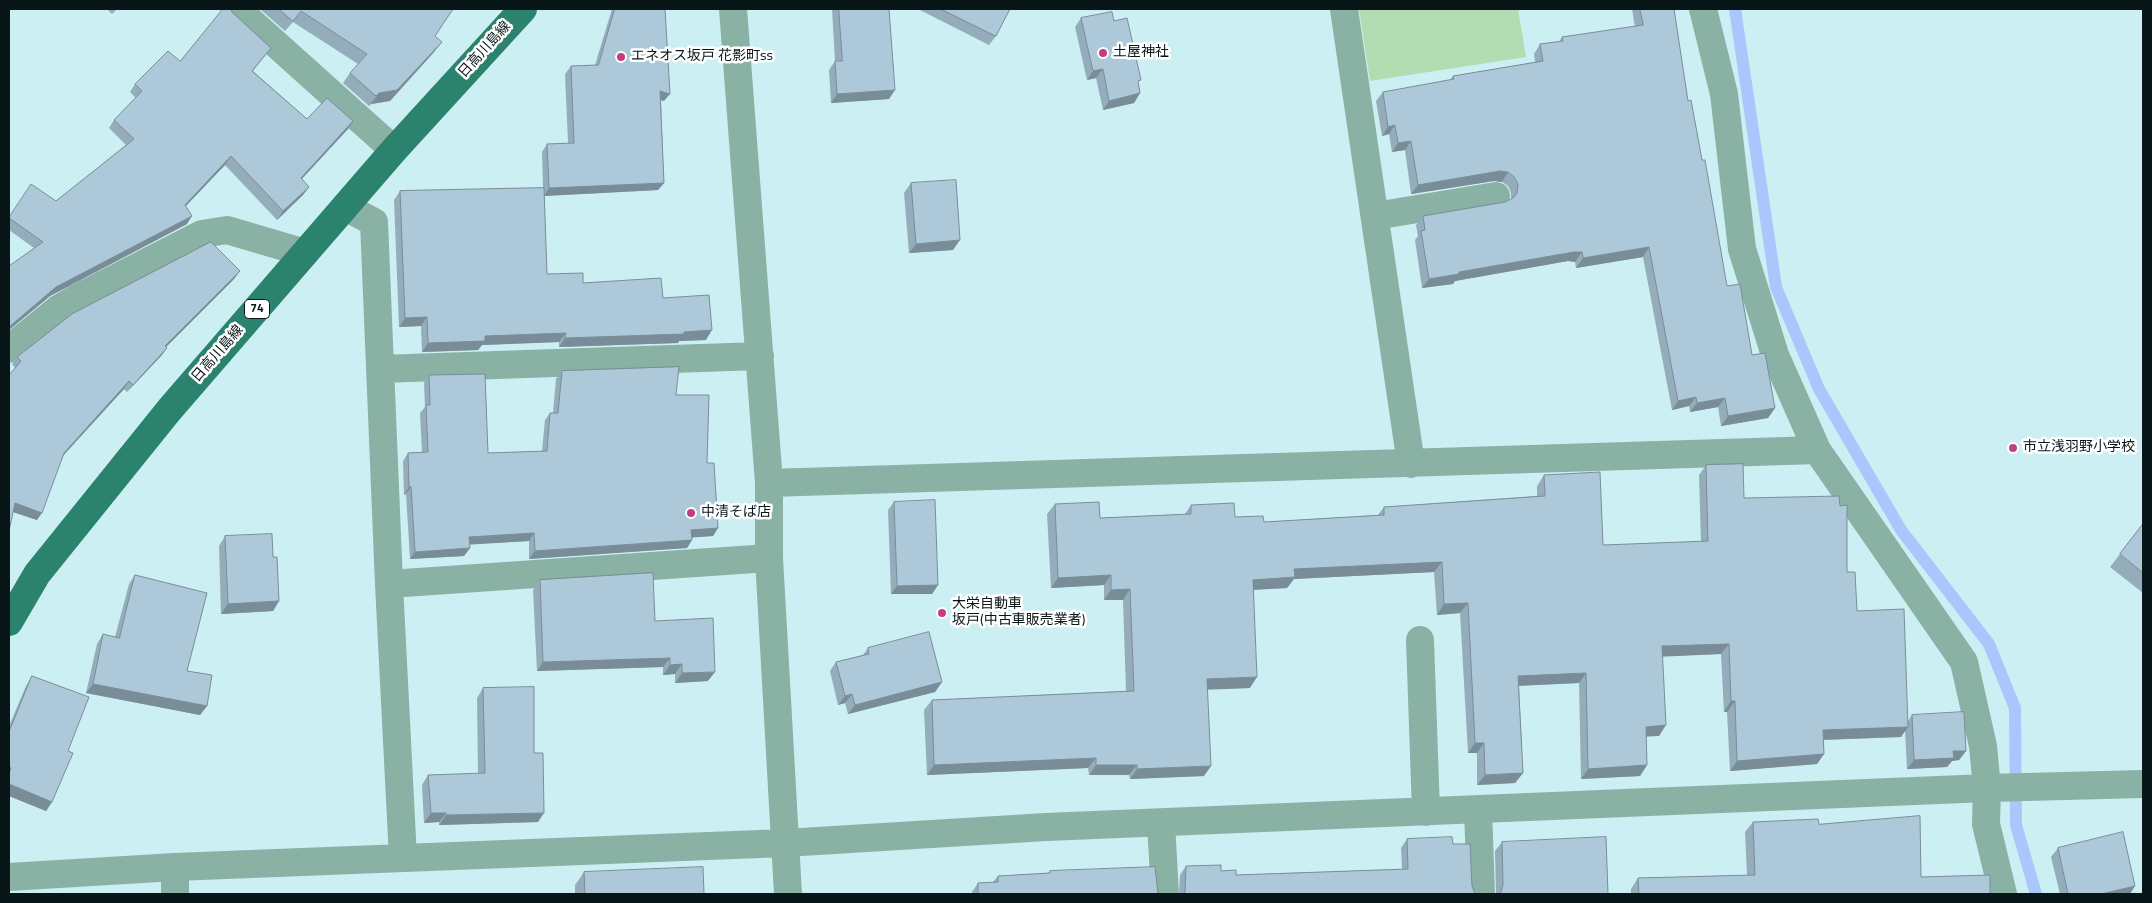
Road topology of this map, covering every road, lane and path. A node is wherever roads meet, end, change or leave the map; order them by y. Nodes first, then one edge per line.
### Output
1 (523, 9) edge
2 (734, 9) edge
3 (1344, 9) edge
4 (1703, 9) edge
5 (240, 10) edge
6 (394, 150) junction
7 (1496, 196) dead end
8 (345, 207) junction
9 (1374, 216) junction
10 (305, 254) junction
11 (9, 349) edge
12 (760, 356) junction
13 (380, 368) junction
14 (1817, 450) junction
15 (1411, 464) junction
16 (769, 484) junction
17 (769, 558) junction
18 (388, 584) junction
19 (9, 622) edge
20 (1420, 640) dead end
21 (2143, 784) edge
22 (1988, 788) junction
23 (1478, 810) junction
24 (1426, 812) junction
25 (1161, 822) junction
26 (785, 843) junction
27 (402, 858) junction
28 (175, 867) junction
29 (9, 877) edge
30 (176, 894) edge
31 (788, 894) edge
32 (1164, 894) edge
33 (1481, 894) edge
34 (2003, 894) edge

1 - 6 main road, 日高川島線 / 74
2 - 12 street
3 - 9 street
4 - 14 street
5 - 6 street
6 - 8 main road, 日高川島線 / 74
7 - 9 street
8 - 10 main road, 日高川島線 / 74
8 - 13 street
9 - 15 street
10 - 11 street
10 - 19 main road, 日高川島線 / 74
12 - 13 street
12 - 16 street
13 - 18 street
14 - 15 street
14 - 22 street
15 - 16 street
16 - 17 street
17 - 18 street
17 - 26 street
18 - 27 street
20 - 24 street
21 - 22 street
22 - 23 street
22 - 34 street
23 - 24 street
23 - 33 street
24 - 25 street
25 - 26 street
25 - 32 street
26 - 27 street
26 - 31 street
27 - 28 street
28 - 29 street
28 - 30 street

